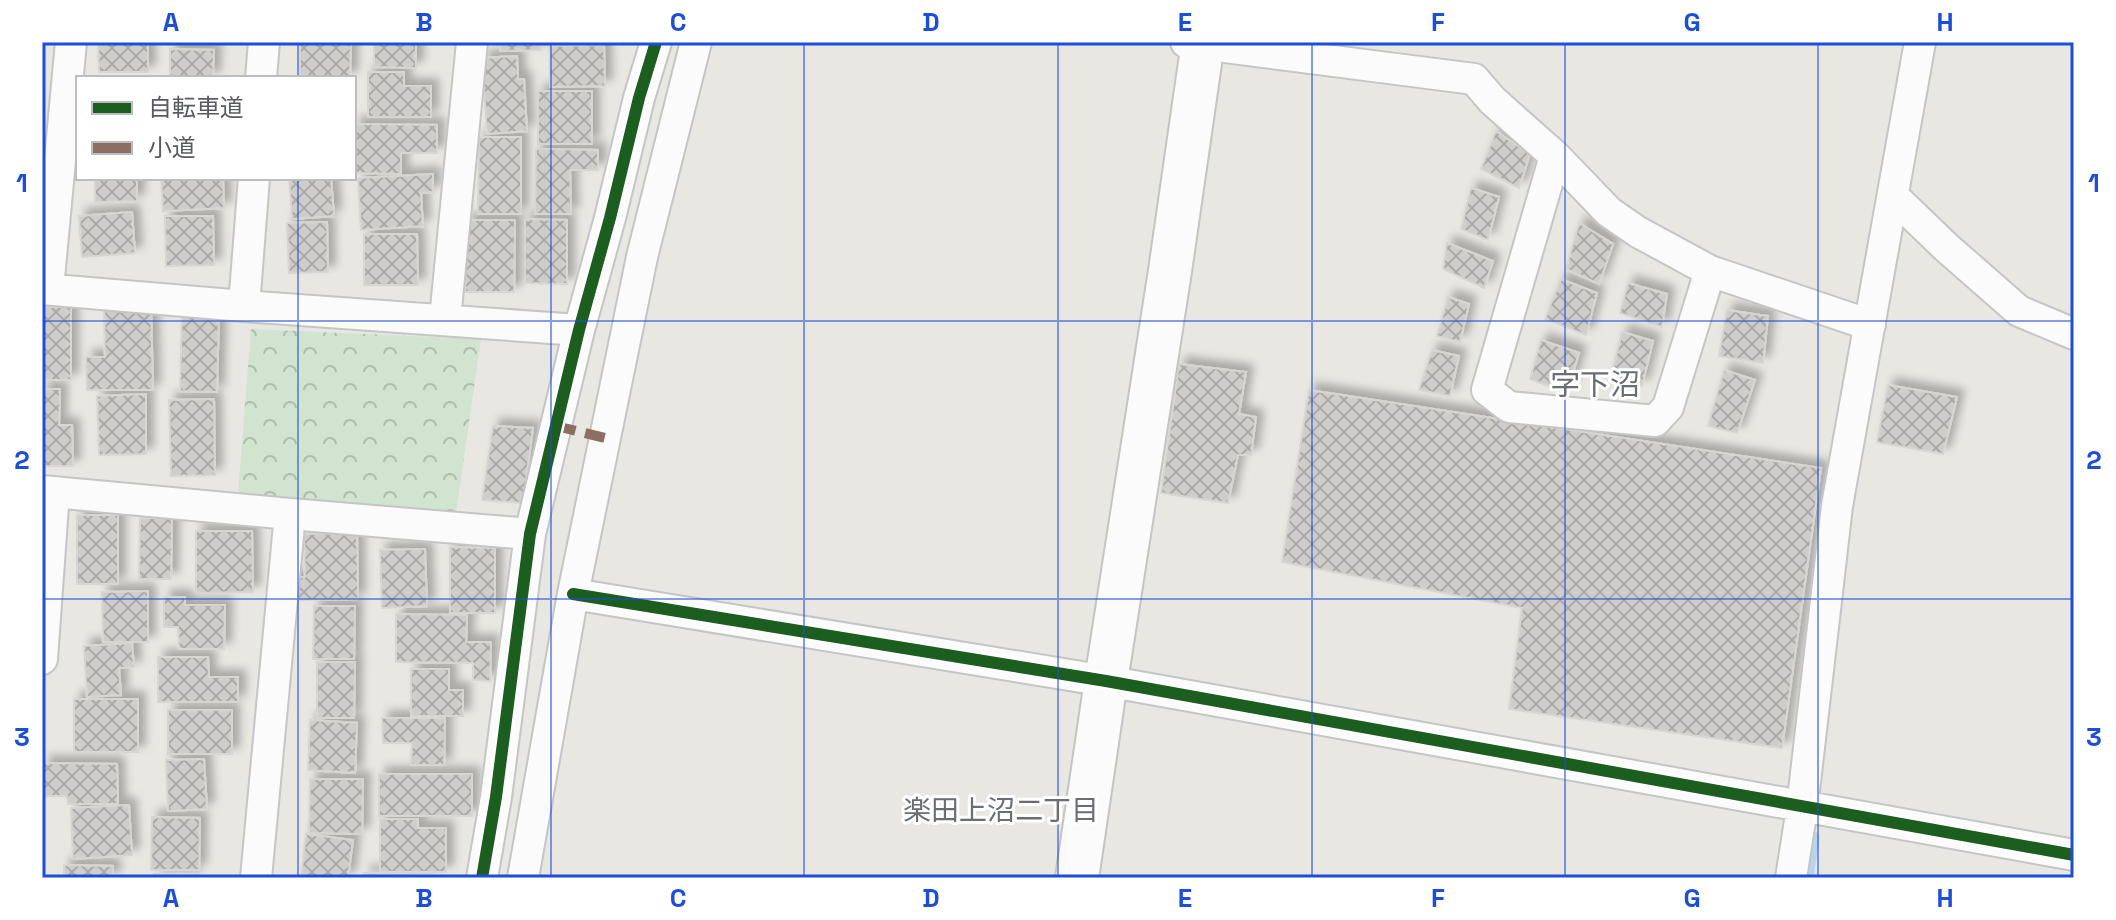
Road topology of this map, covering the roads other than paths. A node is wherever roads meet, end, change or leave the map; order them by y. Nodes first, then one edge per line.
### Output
1 (71, 42) edge
2 (264, 42) edge
3 (472, 42) edge
4 (656, 42) edge
5 (696, 42) edge
6 (1920, 42) edge
7 (1197, 43) edge
8 (261, 76) edge
9 (1555, 156) junction
10 (254, 180) edge
11 (1893, 196) junction
12 (1710, 271) junction
13 (45, 289) edge
14 (244, 306) junction
15 (445, 319) junction
16 (1870, 325) junction
17 (579, 330) junction
18 (2074, 334) edge
19 (48, 491) edge
20 (290, 514) junction
21 (530, 534) junction
22 (573, 594) junction
23 (42, 659) edge
24 (1106, 681) junction
25 (1802, 808) junction
26 (2074, 855) edge
27 (256, 878) edge
28 (482, 878) edge
29 (523, 878) edge
30 (1077, 878) edge
31 (1791, 878) edge

1 - 13 street
2 - 8 street
3 - 15 street
4 - 17 street
5 - 22 street
6 - 11 street
7 - 9 street
7 - 24 street
9 - 12 street
9 - 12 street
10 - 14 street
11 - 16 street
11 - 18 street
12 - 16 street
13 - 14 street
14 - 15 street
15 - 17 street
16 - 25 street
17 - 21 street
19 - 20 street
19 - 23 street
20 - 21 street
20 - 27 street
21 - 28 street
22 - 24 street
22 - 29 street
24 - 25 street
24 - 30 street
25 - 26 street
25 - 31 street

